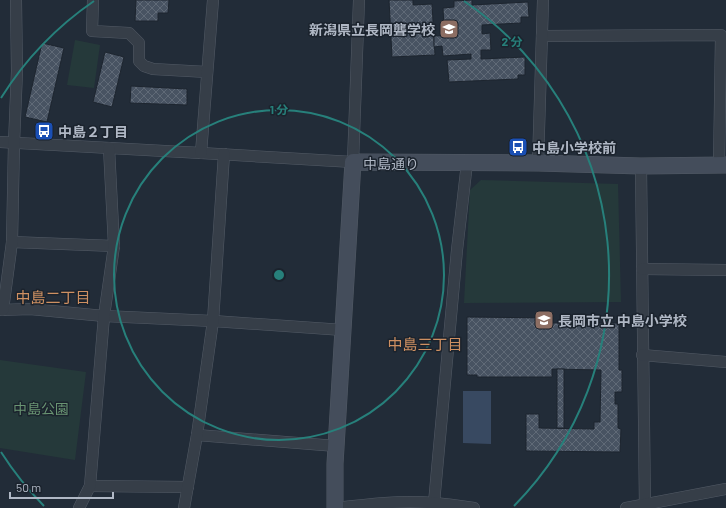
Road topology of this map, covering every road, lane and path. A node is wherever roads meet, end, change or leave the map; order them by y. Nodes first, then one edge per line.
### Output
1 (16, 0) edge
2 (93, 0) edge
3 (213, 0) edge
4 (359, 0) edge
5 (543, 0) edge
6 (542, 36) junction
7 (207, 72) junction
8 (0, 142) edge
9 (14, 143) junction
10 (109, 148) junction
11 (200, 153) junction
12 (224, 154) junction
13 (353, 162) junction
14 (467, 163) junction
15 (538, 163) junction
16 (723, 165) edge
17 (641, 166) junction
18 (12, 242) junction
19 (114, 246) junction
20 (642, 270) junction
21 (726, 270) edge
22 (1, 310) edge
23 (104, 316) junction
24 (213, 322) junction
25 (343, 330) junction
26 (642, 355) junction
27 (726, 362) edge
28 (197, 435) junction
29 (336, 446) junction
30 (90, 486) junction
31 (188, 487) junction
32 (726, 488) edge
33 (434, 503) junction
34 (645, 506) edge
35 (80, 508) edge
36 (184, 508) edge
37 (335, 508) edge
38 (474, 508) edge
39 (626, 508) edge

1 - 9 street
2 - 7 street
3 - 7 street
4 - 13 street
5 - 6 street
6 - 15 street
6 - 16 street
7 - 11 street
8 - 9 street
9 - 10 street
9 - 18 street
10 - 11 street
10 - 19 street
11 - 12 street
12 - 13 street
12 - 24 street
13 - 14 street, 中島通り
13 - 25 street, 中島通り
14 - 15 street, 中島通り
14 - 33 street
15 - 17 street, 中島通り
16 - 17 street, 中島通り
17 - 20 street
18 - 19 street
18 - 22 street
19 - 23 street
20 - 21 street
20 - 26 street
22 - 23 street
23 - 24 street
23 - 30 street
24 - 25 street
24 - 28 street
25 - 29 street, 中島通り
26 - 27 street
26 - 34 street
28 - 29 street
28 - 31 street
29 - 37 street, 中島通り
30 - 31 street
30 - 35 street
31 - 36 street
32 - 34 street
33 - 37 street
33 - 38 street
34 - 39 street

